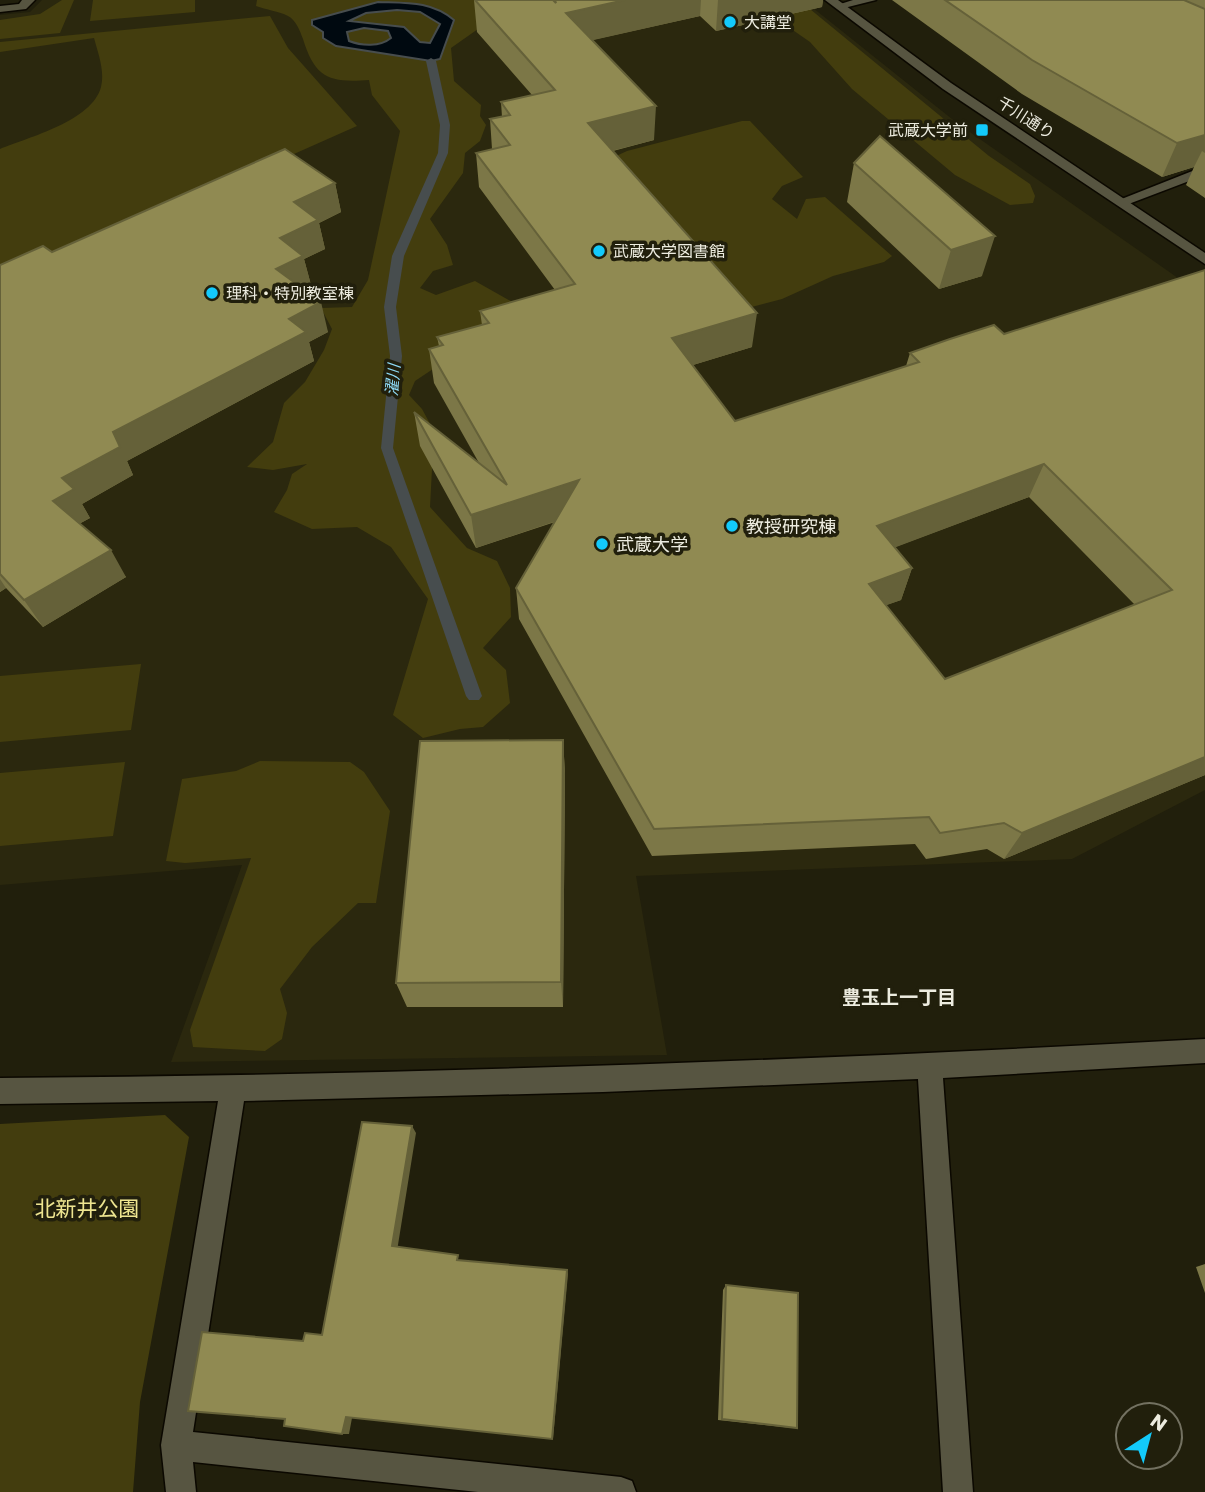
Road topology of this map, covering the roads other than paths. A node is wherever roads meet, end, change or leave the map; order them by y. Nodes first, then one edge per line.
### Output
1 (29, 0) edge
2 (870, 0) edge
3 (836, 3) edge
4 (0, 9) edge
5 (1205, 170) edge
6 (1121, 202) junction
7 (1205, 260) edge
8 (1205, 1051) edge
9 (930, 1068) junction
10 (233, 1090) junction
11 (0, 1091) edge
12 (176, 1445) junction
13 (181, 1492) edge
14 (621, 1492) edge
15 (958, 1492) edge

1 - 4 street
2 - 3 street
3 - 6 street, 千川通り
5 - 6 street
6 - 7 street, 千川通り
8 - 9 street
9 - 10 street
9 - 15 street
10 - 11 street
10 - 12 street
12 - 13 street
12 - 14 street

